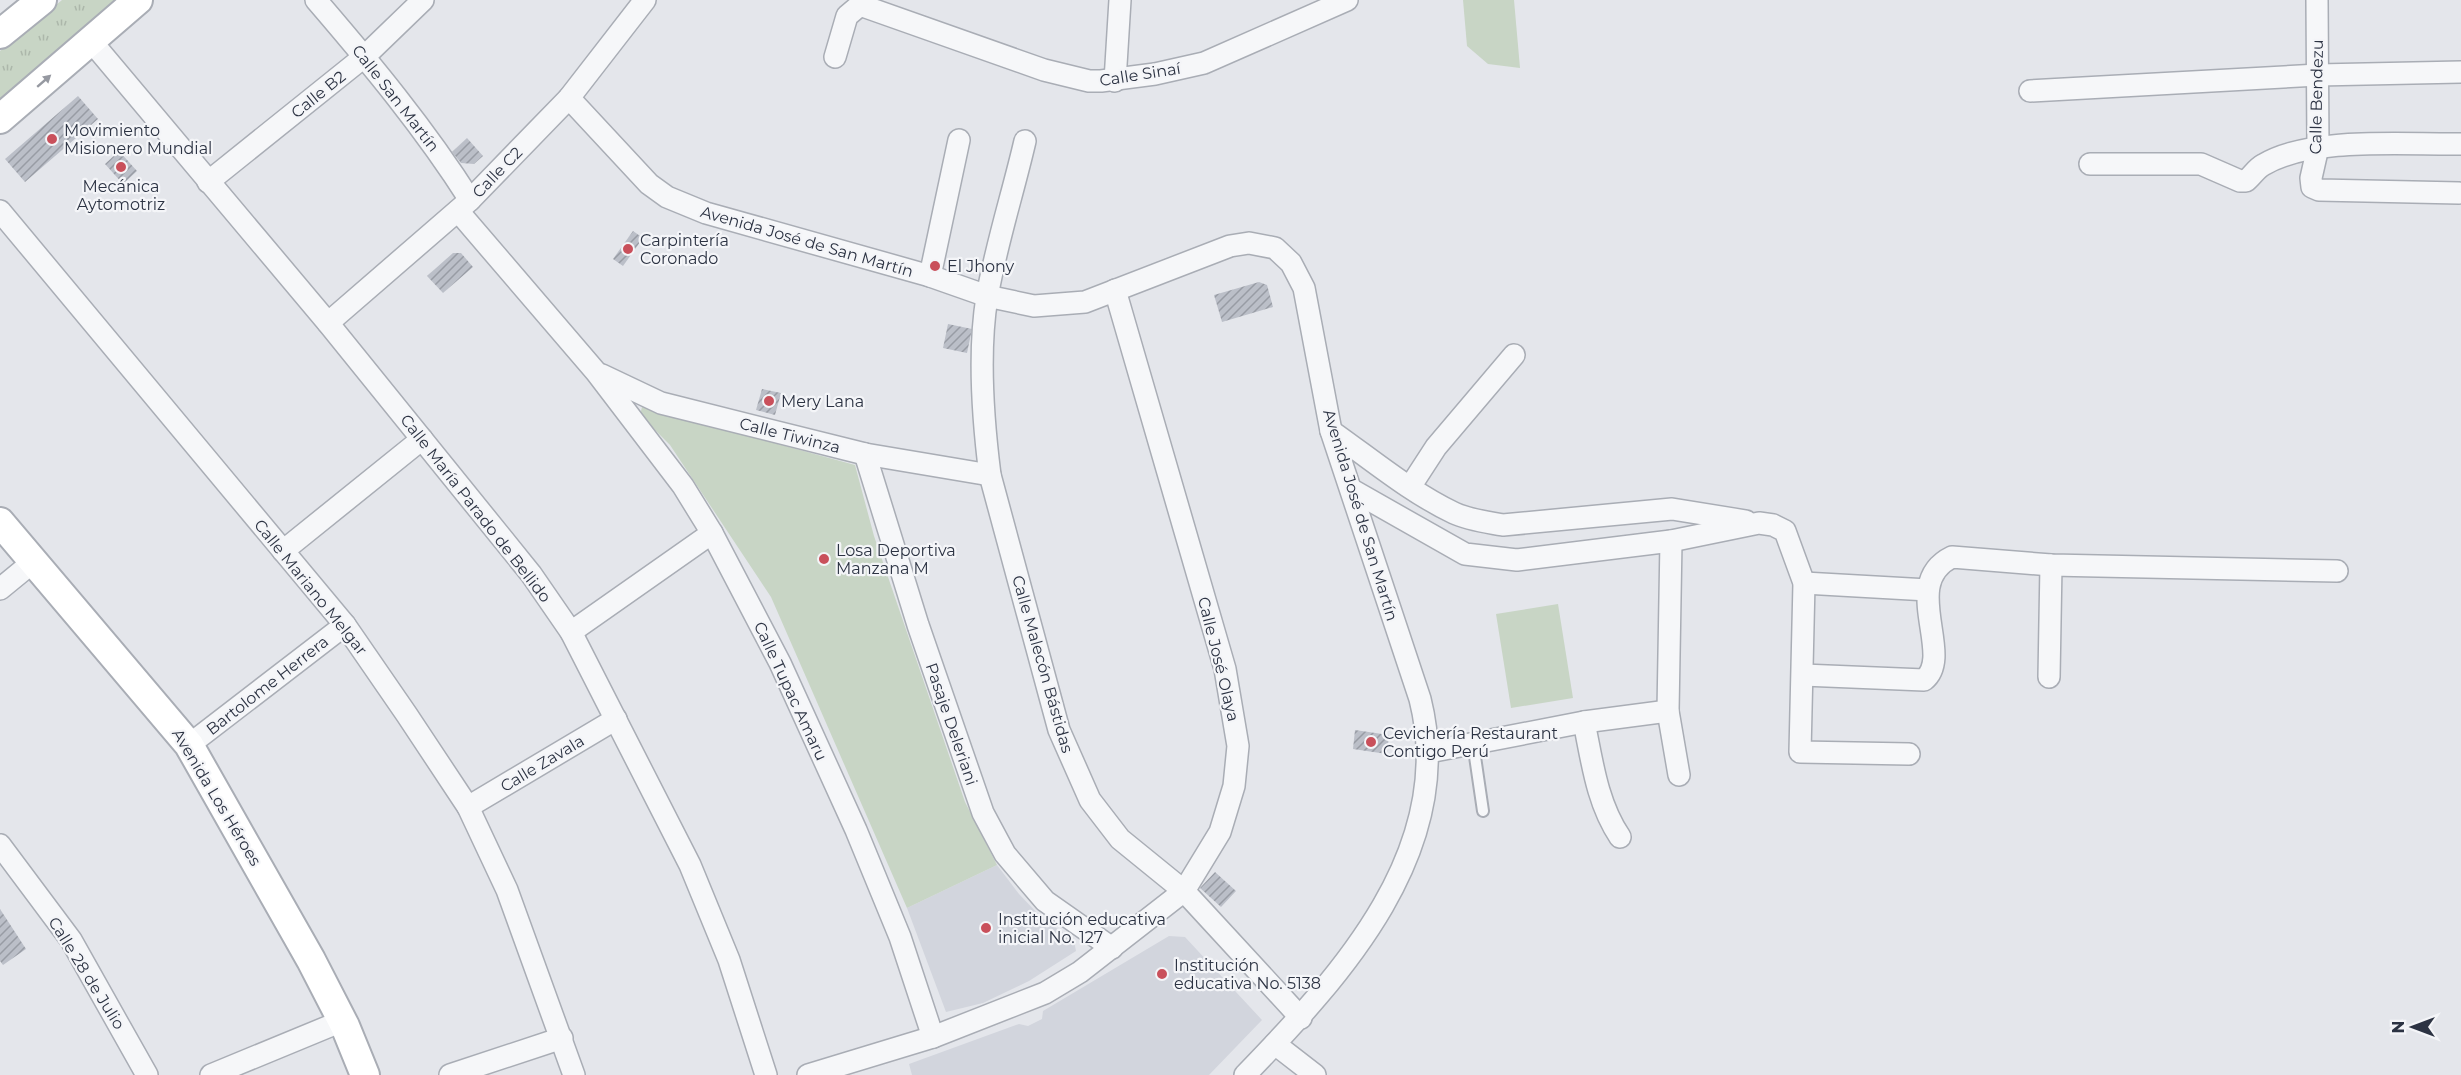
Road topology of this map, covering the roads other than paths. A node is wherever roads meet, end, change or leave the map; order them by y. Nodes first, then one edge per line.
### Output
1 (42, 0) edge
2 (138, 0) edge
3 (316, 0) edge
4 (423, 0) edge
5 (645, 0) edge
6 (1119, 0) edge
7 (1347, 0) edge
8 (2317, 0) edge
9 (1313, 6) edge
10 (0, 34) edge
11 (91, 41) junction
12 (365, 56) junction
13 (835, 57) dead end
14 (2461, 72) edge
15 (2318, 75) junction
16 (1115, 81) junction
17 (2030, 91) dead end
18 (569, 98) junction
19 (0, 119) edge
20 (959, 140) dead end
21 (1025, 141) dead end
22 (2461, 144) edge
23 (2318, 147) junction
24 (2090, 164) dead end
25 (208, 182) junction
26 (2459, 193) dead end
27 (464, 206) junction
28 (0, 211) edge
29 (930, 276) junction
30 (1115, 290) junction
31 (987, 296) junction
32 (328, 323) junction
33 (1514, 355) dead end
34 (596, 372) junction
35 (1331, 430) junction
36 (422, 439) junction
37 (865, 454) junction
38 (990, 475) junction
39 (1410, 487) junction
40 (1352, 490) junction
41 (0, 522) edge
42 (1759, 524) junction
43 (712, 532) junction
44 (1671, 541) junction
45 (283, 551) junction
46 (33, 562) junction
47 (2051, 565) junction
48 (2337, 571) dead end
49 (1804, 583) junction
50 (0, 590) edge
51 (1928, 590) junction
52 (345, 625) junction
53 (571, 632) junction
54 (1803, 675) junction
55 (2049, 677) dead end
56 (1668, 711) junction
57 (616, 719) junction
58 (1584, 722) junction
59 (1473, 743) junction
60 (189, 745) junction
61 (1429, 752) junction
62 (1909, 753) dead end
63 (1679, 776) dead end
64 (468, 807) junction
65 (1483, 811) dead end
66 (1620, 837) dead end
67 (0, 845) edge
68 (1184, 891) junction
69 (1112, 948) junction
70 (1301, 1018) junction
71 (342, 1021) junction
72 (933, 1037) junction
73 (562, 1038) junction
74 (1275, 1044) junction
75 (147, 1075) edge
76 (211, 1075) edge
77 (365, 1075) edge
78 (450, 1075) edge
79 (574, 1075) edge
80 (766, 1075) edge
81 (808, 1075) edge
82 (1245, 1075) edge
83 (1315, 1075) edge

1 - 10 street
2 - 11 street
3 - 12 street, Calle San Martín
4 - 12 street, Calle B2
5 - 18 street, Calle C2
6 - 16 street
7 - 9 street, Calle Sinaí
8 - 15 street, Calle Bendezu
9 - 16 street, Calle Sinaí
19 -> 11 street
11 - 25 street, Calle María Parado de Bellido
12 - 25 street, Calle B2
12 - 27 street, Calle San Martín
13 - 16 street, Calle Sinaí
14 - 15 street
15 - 17 street
15 - 23 street, Calle Bendezu
18 - 27 street, Calle C2
18 - 29 street, Avenida José de San Martín
20 - 29 street
21 - 31 street, Calle Malecón Bástidas
22 - 23 street
23 - 24 street
23 - 26 street, Calle Bendezu
25 - 32 street, Calle María Parado de Bellido
27 - 32 street, Calle C2
27 - 34 street, Calle San Martín
28 - 45 street, Calle Mariano Melgar
29 - 31 street, Avenida José de San Martín
30 - 31 street, Avenida José de San Martín
30 - 35 street, Avenida José de San Martín
30 - 68 street, Calle José Olaya
31 - 38 street, Calle Malecón Bástidas
32 - 36 street, Calle María Parado de Bellido
33 - 39 street
34 - 37 street, Calle Tiwinza
34 - 43 street, Calle Tupac Amaru
35 - 39 street
35 - 40 street, Avenida José de San Martín
36 - 45 street
36 - 53 street, Calle María Parado de Bellido
37 - 38 street, Calle Tiwinza
37 - 69 street, Pasaje Deleriani
38 - 68 street, Calle Malecón Bástidas
39 - 42 street
40 - 44 street
40 - 61 street, Avenida José de San Martín
41 - 46 street, Avenida Los Héroes
42 - 44 street
42 - 49 street
43 - 53 street
43 - 72 street, Calle Tupac Amaru
44 - 56 street
45 - 52 street, Calle Mariano Melgar
46 - 50 street
46 - 60 street, Avenida Los Héroes
47 - 48 street
47 - 51 street
47 - 55 street
49 - 51 street
49 - 54 street
51 - 54 street
52 - 60 street, Bartolome Herrera
52 - 64 street, Calle Mariano Melgar
53 - 57 street, Calle María Parado de Bellido
54 - 62 street
56 - 58 street
56 - 63 street
57 - 64 street, Calle Zavala
57 - 80 street, Calle María Parado de Bellido
58 - 59 street
58 - 66 street
59 - 61 street
59 - 65 lane
60 - 71 street, Avenida Los Héroes
61 - 70 street, Avenida José de San Martín
64 - 73 street, Calle Mariano Melgar
67 - 75 street, Calle 28 de Julio
68 - 69 street, Calle José Olaya
68 - 70 street, Calle Malecón Bástidas
69 - 72 street, Calle José Olaya
70 - 74 street, Avenida José de San Martín
71 - 76 street
71 - 77 street, Avenida Los Héroes
72 - 81 street, Calle José Olaya
73 - 78 street
73 - 79 street, Calle Mariano Melgar
74 - 82 street, Avenida José de San Martín
74 - 83 street

